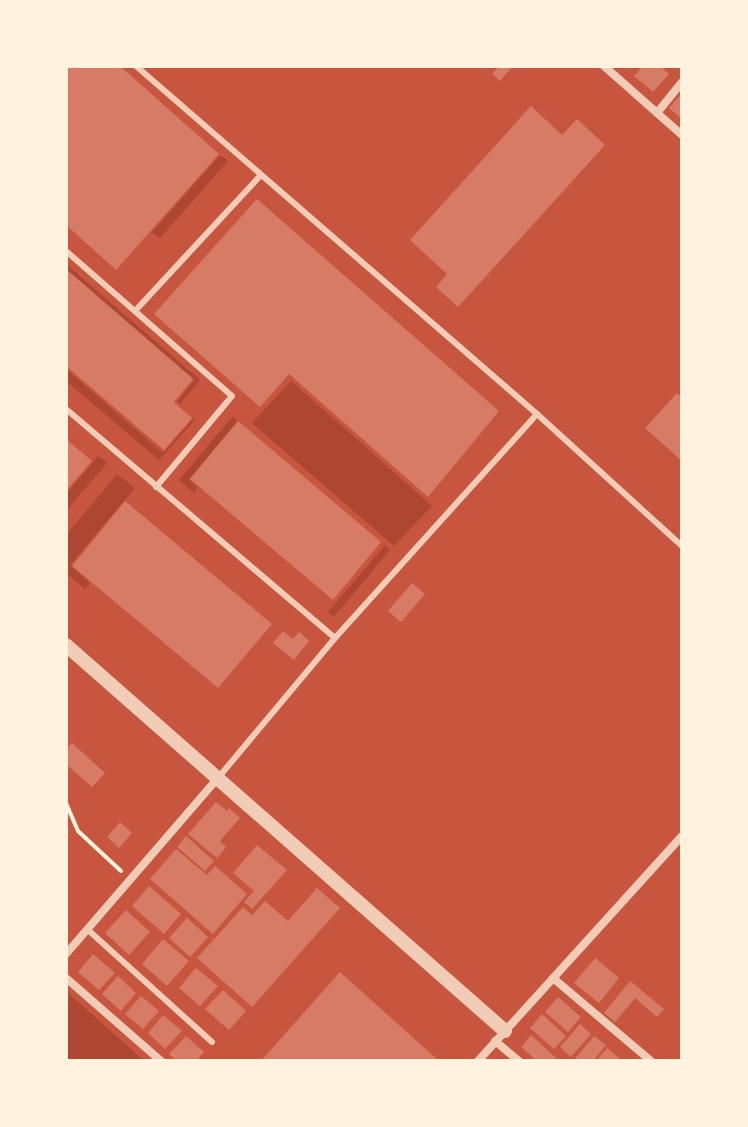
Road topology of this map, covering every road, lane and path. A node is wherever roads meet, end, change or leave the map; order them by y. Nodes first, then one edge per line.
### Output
1 (136, 66) edge
2 (604, 66) edge
3 (682, 82) edge
4 (657, 113) junction
5 (682, 135) edge
6 (260, 176) junction
7 (66, 251) edge
8 (135, 311) junction
9 (66, 409) edge
10 (537, 414) junction
11 (156, 487) junction
12 (682, 546) edge
13 (335, 638) junction
14 (66, 645) edge
15 (217, 779) junction
16 (66, 803) edge
17 (682, 836) edge
18 (130, 879) junction
19 (87, 929) junction
20 (66, 954) edge
21 (66, 978) edge
22 (553, 978) junction
23 (500, 1036) junction
24 (212, 1042) dead end
25 (161, 1061) edge
26 (478, 1061) edge
27 (519, 1061) edge
28 (651, 1061) edge

1 - 6 lane
2 - 4 street
3 - 4 street
4 - 5 street
6 - 8 lane
6 - 10 lane
7 - 8 lane
8 - 11 lane
9 - 11 lane
10 - 12 lane
10 - 13 lane
11 - 13 lane
13 - 15 lane
14 - 15 street
15 - 18 street
15 - 23 street
16 - 18 path
17 - 22 street
18 - 19 street
19 - 20 street
19 - 24 lane
21 - 25 street
22 - 23 street
22 - 28 street
23 - 26 street
23 - 27 street

